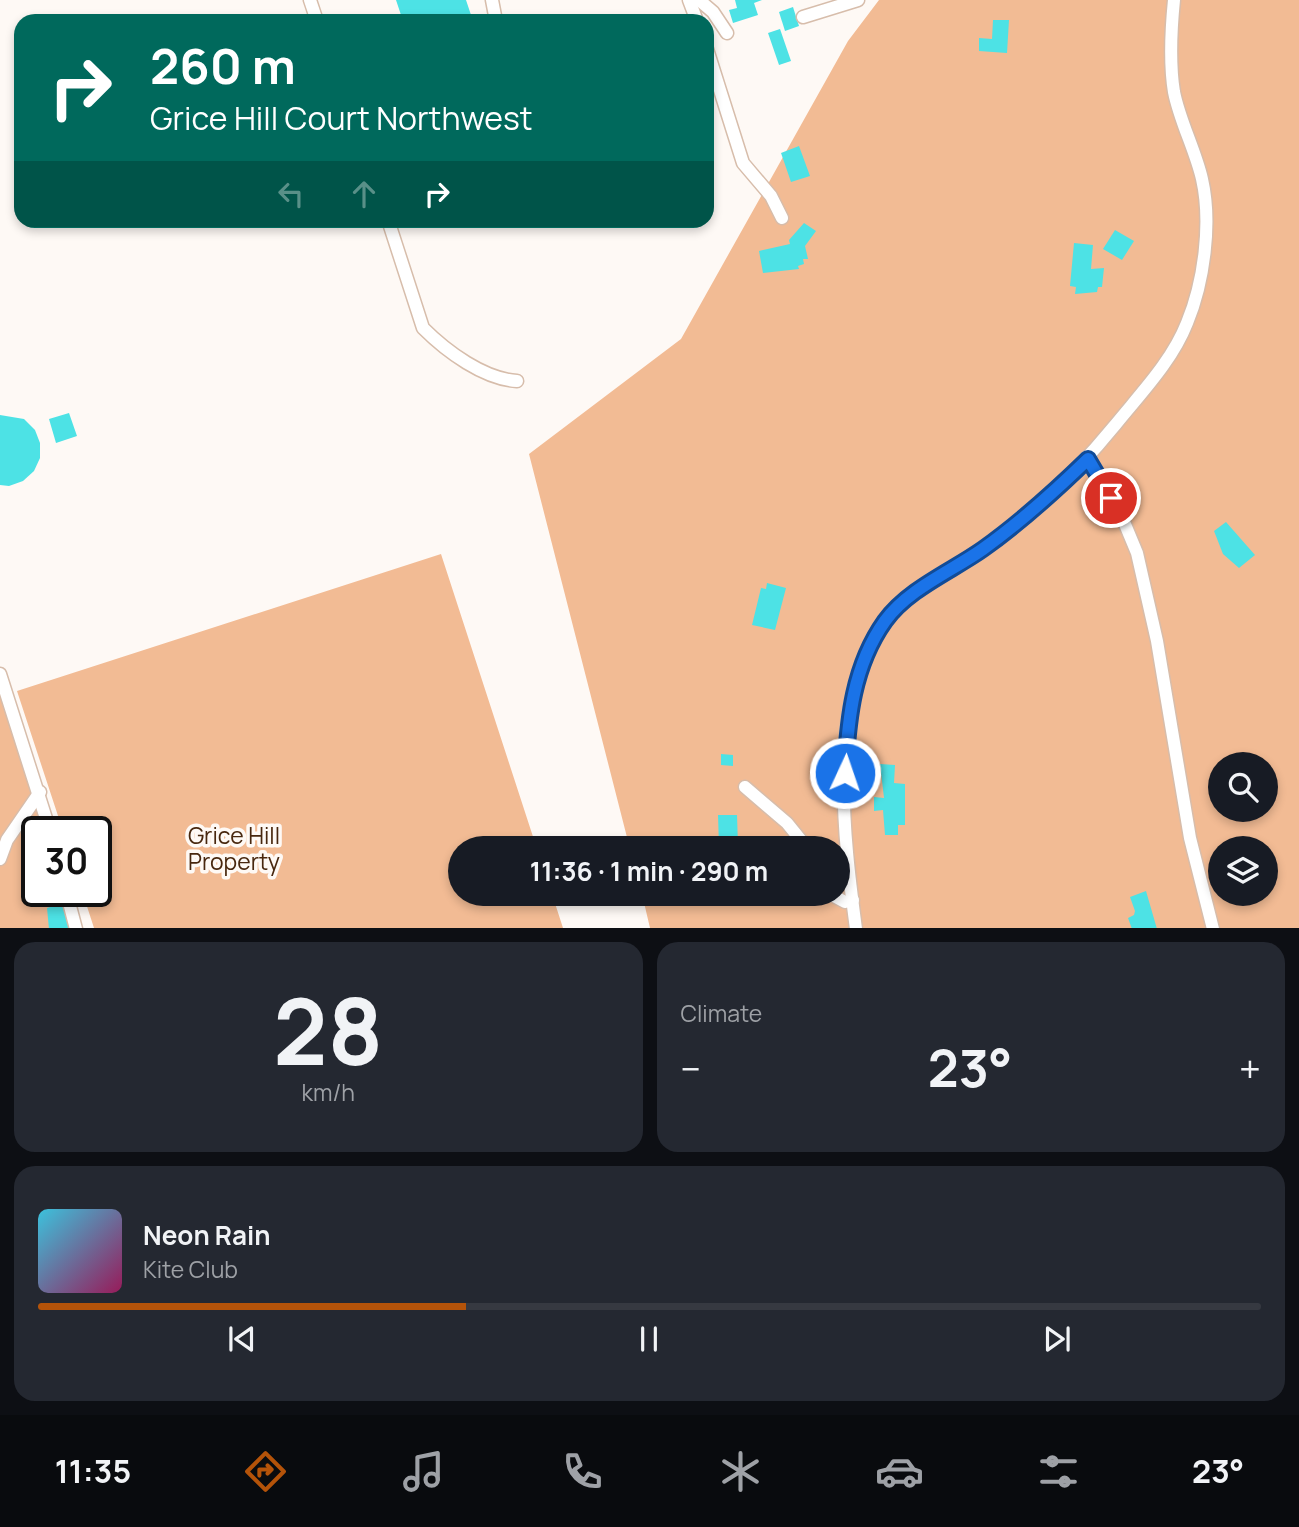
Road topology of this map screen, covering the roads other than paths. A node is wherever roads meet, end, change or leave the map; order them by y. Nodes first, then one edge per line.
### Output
1 (699, 0) edge
2 (858, 0) edge
3 (1174, 0) edge
4 (803, 17) dead end
5 (727, 33) dead end
6 (714, 71) edge
7 (782, 218) dead end
8 (391, 228) edge
9 (517, 381) dead end
10 (1088, 459) junction
11 (0, 674) edge
12 (745, 787) dead end
13 (40, 792) junction
14 (46, 816) edge
15 (797, 836) edge
16 (0, 859) edge
17 (853, 900) junction
18 (850, 901) edge
19 (70, 907) edge
20 (76, 928) edge
21 (856, 928) edge
22 (1213, 928) edge

1 - 5 street
2 - 4 street
3 - 10 street
6 - 7 street
8 - 9 street
10 - 17 street
10 - 22 street
11 - 13 street
12 - 15 street
13 - 14 street
13 - 16 street
17 - 18 street
17 - 21 street
19 - 20 street

